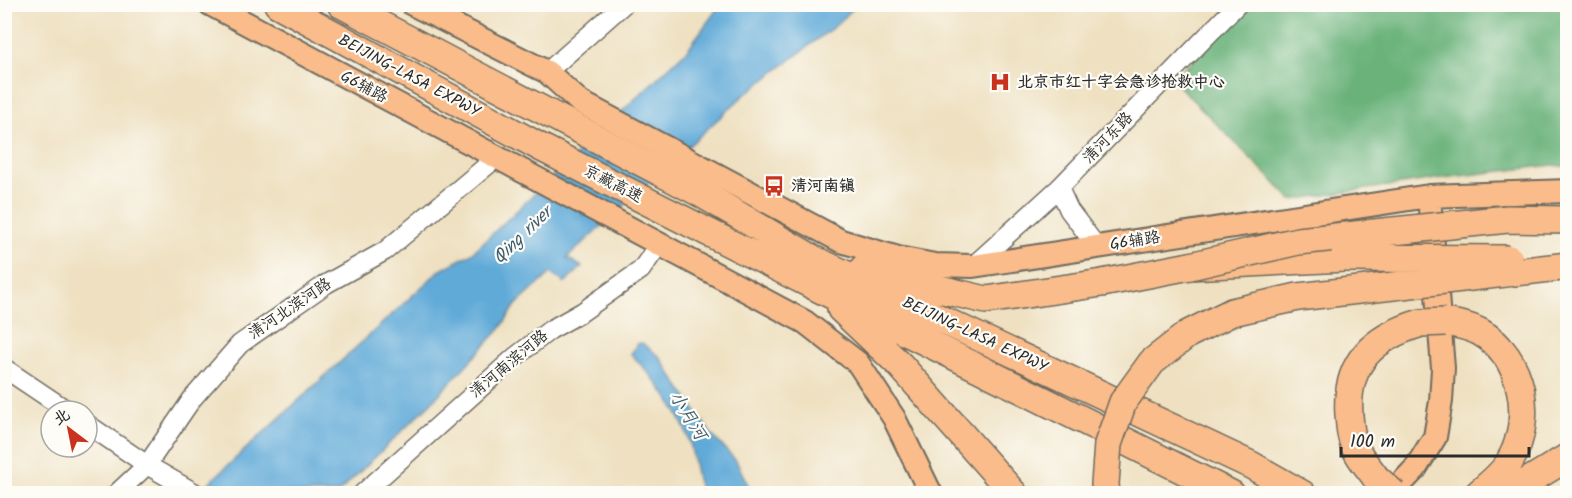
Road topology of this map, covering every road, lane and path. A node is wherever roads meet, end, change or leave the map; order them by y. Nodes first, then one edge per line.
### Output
1 (210, 4) edge
2 (278, 4) edge
3 (341, 4) edge
4 (412, 4) edge
5 (624, 4) edge
6 (1238, 4) edge
7 (547, 72) junction
8 (573, 112) junction
9 (540, 147) joint
10 (496, 158) junction
11 (713, 185) junction
12 (1059, 188) junction
13 (1568, 191) edge
14 (1430, 196) junction
15 (1568, 220) edge
16 (686, 221) joint
17 (660, 243) junction
18 (1097, 247) junction
19 (813, 259) junction
20 (1568, 261) edge
21 (973, 266) junction
22 (1190, 266) junction
23 (1568, 266) edge
24 (820, 290) junction
25 (4, 368) edge
26 (50, 399) edge
27 (99, 432) edge
28 (978, 456) junction
29 (1568, 457) edge
30 (147, 465) junction
31 (1387, 488) edge
32 (194, 492) edge
33 (1229, 492) edge
34 (116, 494) edge
35 (362, 494) edge
36 (931, 494) edge
37 (997, 494) edge
38 (1014, 494) edge
39 (1106, 494) edge
40 (1302, 494) edge
41 (1478, 494) edge
42 (1507, 494) edge

1 - 10 main road, G6辅路
2 - 9 highway, BEIJING-LASA EXPWY
3 - 8 highway, BEIJING-LASA EXPWY
4 - 7 main road
5 - 7 street
6 - 12 street, 清河东路
7 - 8 main road
8 - 11 highway, 京藏高速
9 - 16 highway, 京藏高速
10 - 17 main road, G6辅路
10 - 30 street, 清河北滨河路
11 - 19 highway, BEIJING-LASA EXPWY
11 - 21 main road, G6辅路
12 - 18 street
12 - 21 street, 清河东路
13 - 14 main road, G6辅路
14 - 18 main road, G6辅路
14 - 31 main road
15 - 22 highway, bridge
16 - 24 highway, BEIJING-LASA EXPWY
17 - 35 street, 清河南滨河路
17 - 36 main road
18 - 21 main road, G6辅路
19 - 22 highway
19 - 40 highway, BEIJING-LASA EXPWY
20 - 22 highway, bridge
23 - 39 highway, bridge
24 - 28 highway
24 - 33 highway, BEIJING-LASA EXPWY
25 - 26 street
27 - 30 street
28 - 37 highway
28 - 38 highway
29 - 42 highway
30 - 32 street
30 - 34 street, 清河北滨河路
31 - 41 highway

